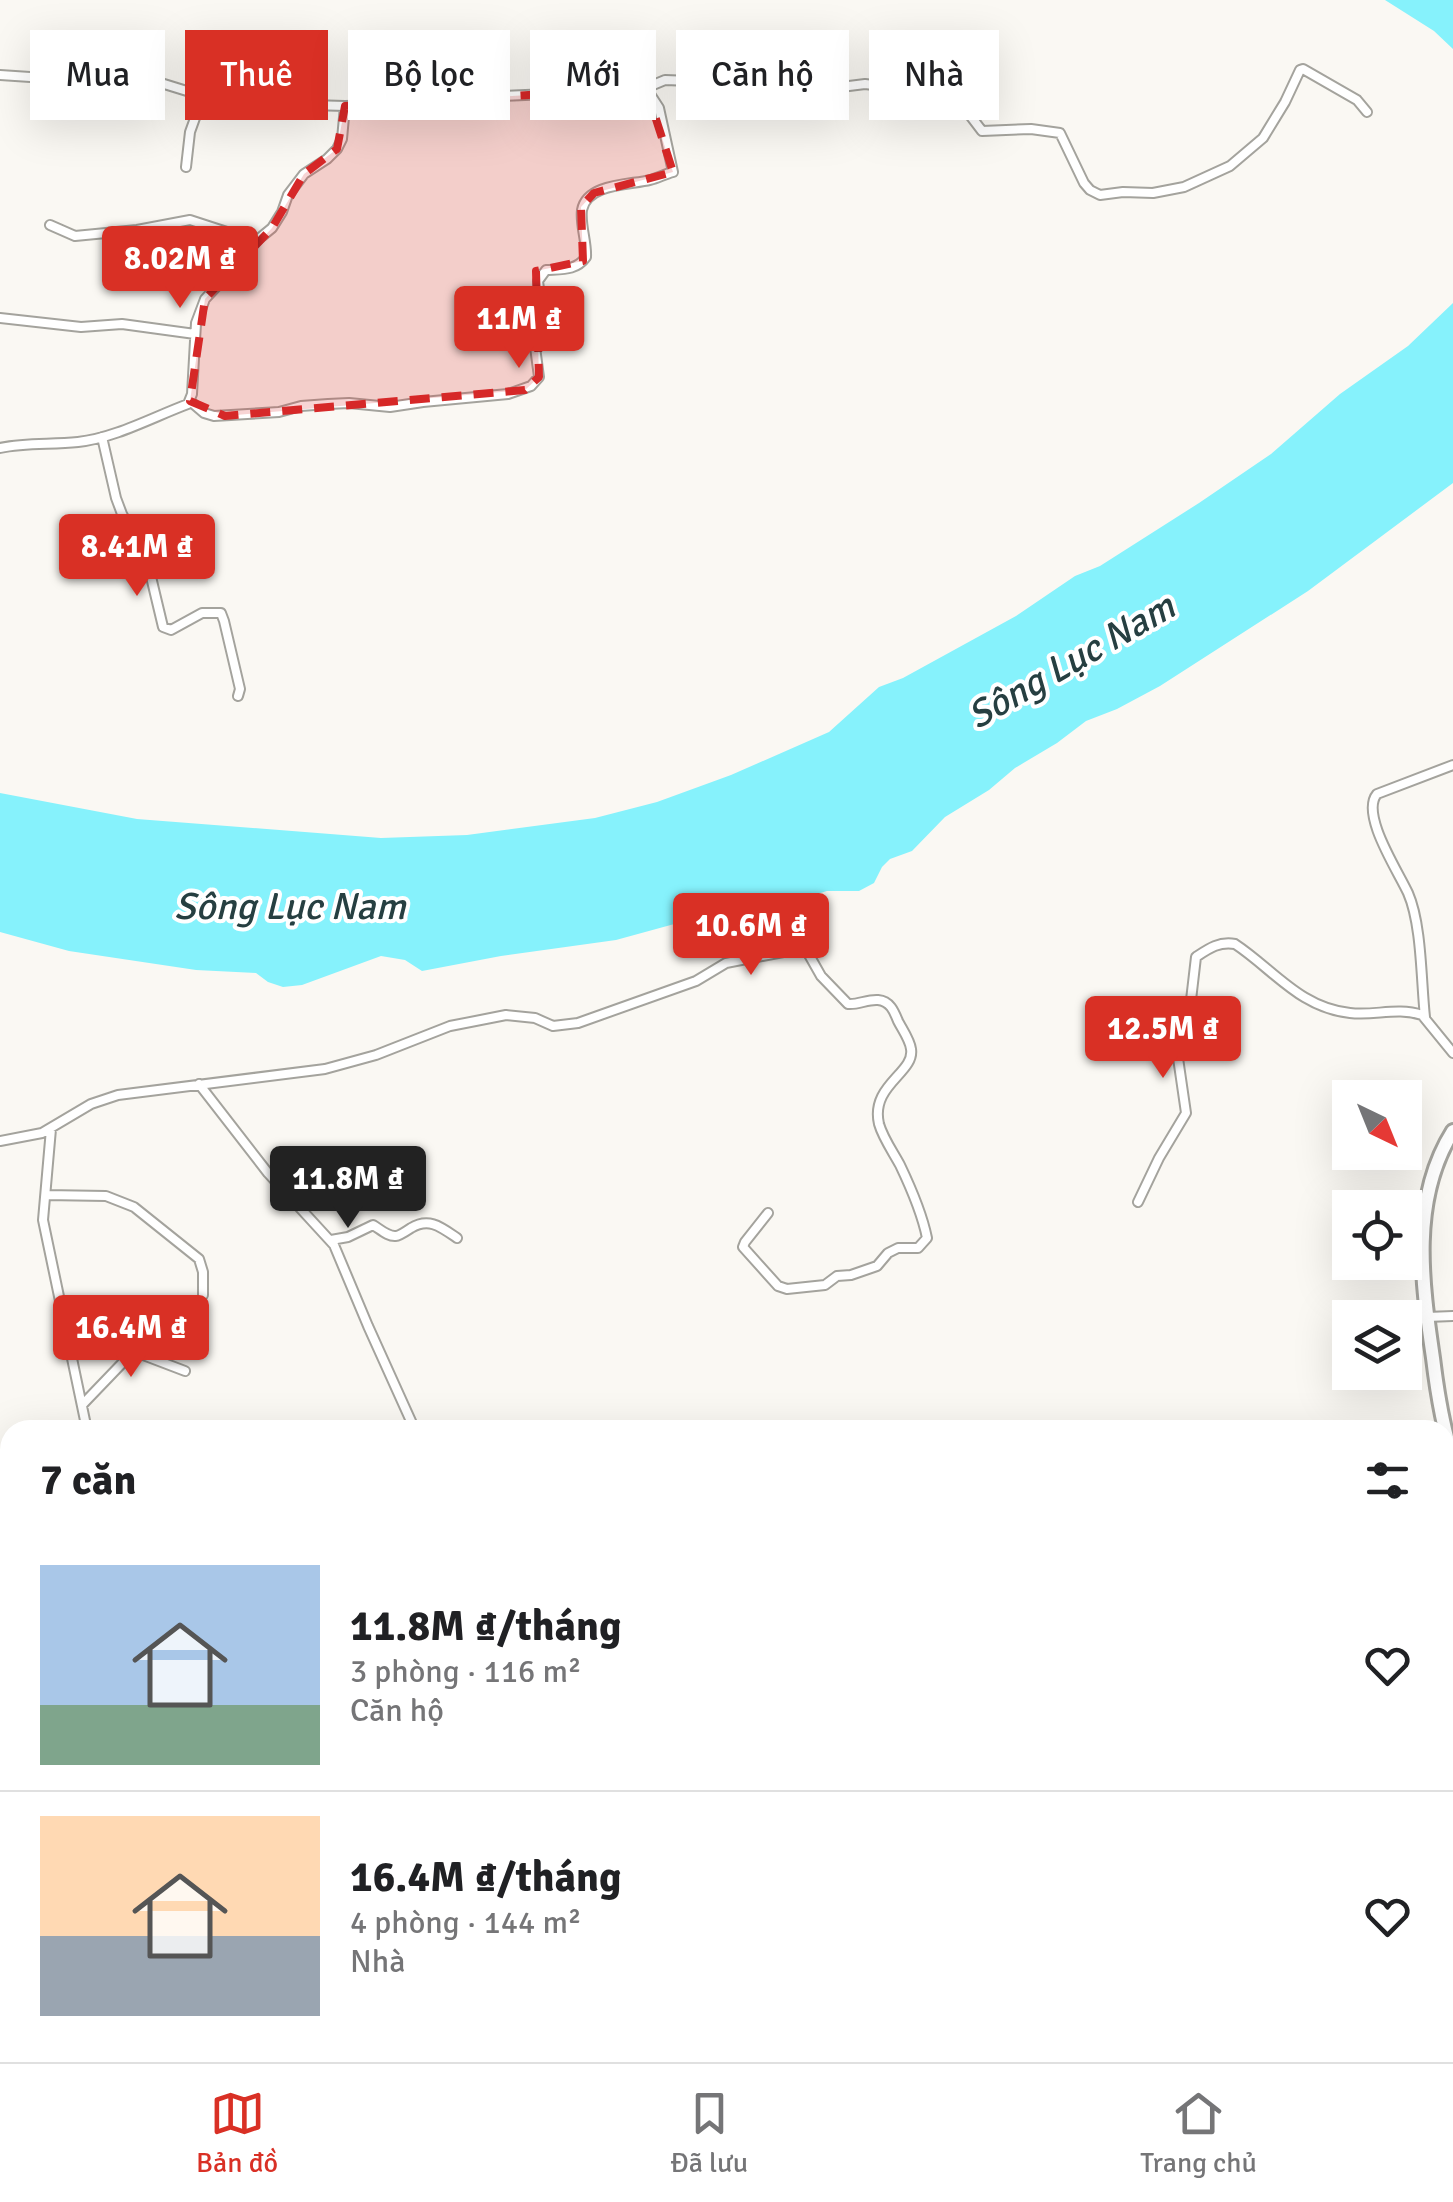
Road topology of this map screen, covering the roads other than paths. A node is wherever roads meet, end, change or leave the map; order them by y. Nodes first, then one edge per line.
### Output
1 (0, 75) edge
2 (656, 84) edge
3 (185, 90) edge
4 (530, 96) edge
5 (656, 103) edge
6 (328, 105) edge
7 (346, 106) junction
8 (1367, 112) dead end
9 (195, 120) edge
10 (186, 167) dead end
11 (50, 225) dead end
12 (245, 250) junction
13 (0, 318) edge
14 (195, 334) junction
15 (190, 402) junction
16 (102, 436) junction
17 (0, 448) edge
18 (238, 696) dead end
19 (1453, 765) edge
20 (1424, 1017) junction
21 (1453, 1053) edge
22 (198, 1084) junction
23 (51, 1129) junction
24 (1453, 1131) edge
25 (0, 1141) edge
26 (46, 1195) junction
27 (1138, 1202) dead end
28 (768, 1214) dead end
29 (457, 1238) dead end
30 (331, 1240) junction
31 (202, 1295) dead end
32 (1427, 1316) junction
33 (1453, 1316) edge
34 (184, 1371) dead end
35 (82, 1405) junction
36 (85, 1420) edge
37 (411, 1420) edge
38 (1445, 1420) edge

1 - 3 street
2 - 8 street
4 - 7 street
5 - 15 street
6 - 7 street
7 - 12 street
9 - 10 street
11 - 12 street
12 - 14 street
13 - 14 street
14 - 15 street
15 - 16 street
16 - 17 street
16 - 18 street
19 - 20 street
20 - 21 street
20 - 27 street
22 - 23 street
22 - 28 street
22 - 30 street
23 - 25 street
23 - 26 street
24 - 32 highway
26 - 31 street
26 - 35 street
29 - 30 street
30 - 37 street
32 - 33 street
32 - 38 highway
34 - 35 street
35 - 36 street

